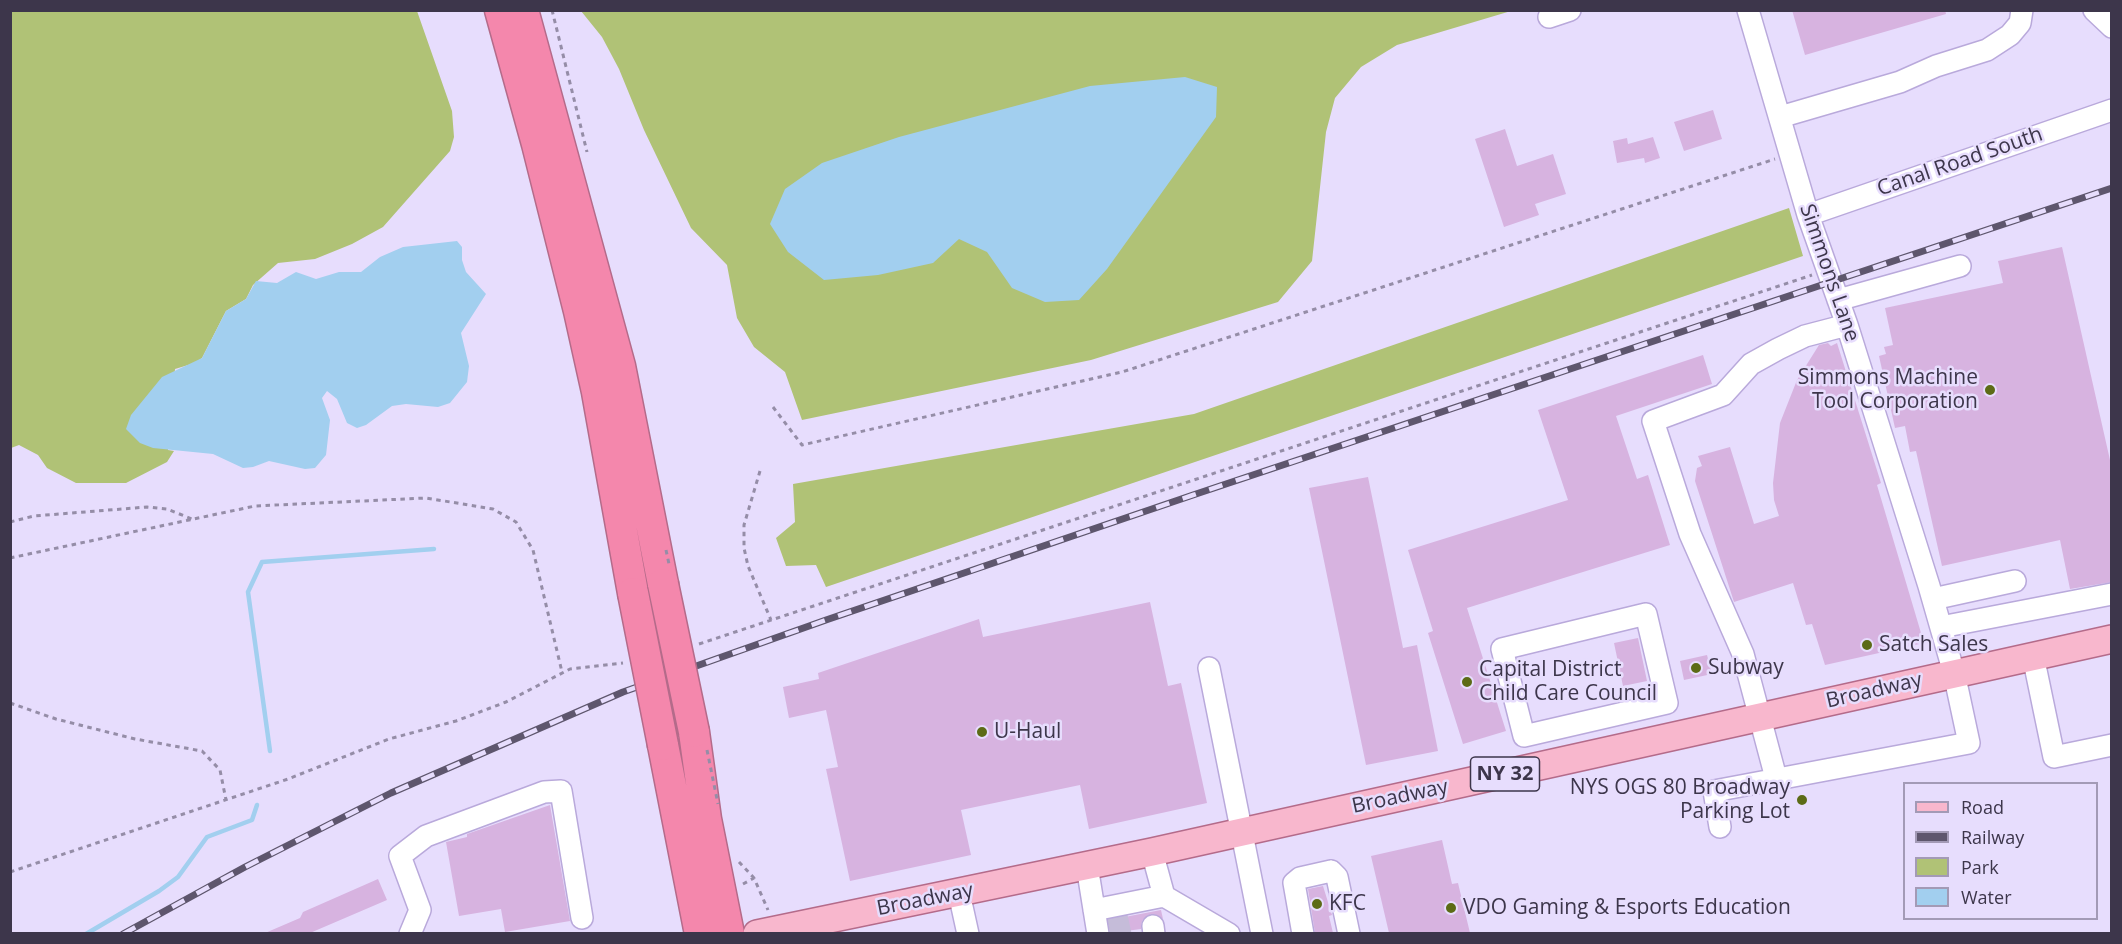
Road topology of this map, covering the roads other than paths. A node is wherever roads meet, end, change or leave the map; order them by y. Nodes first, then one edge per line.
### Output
1 (498, 10) edge
2 (522, 10) edge
3 (1570, 10) edge
4 (1748, 10) edge
5 (2022, 10) edge
6 (2094, 10) edge
7 (1549, 17) dead end
8 (2112, 27) edge
9 (523, 54) junction
10 (2112, 110) edge
11 (1780, 117) junction
12 (1808, 214) junction
13 (1960, 266) dead end
14 (1838, 300) junction
15 (1847, 325) junction
16 (2016, 581) dead end
17 (2112, 594) edge
18 (1933, 599) junction
19 (1941, 627) junction
20 (2112, 639) edge
21 (2032, 656) junction
22 (1209, 668) dead end
23 (1954, 673) junction
24 (1761, 717) junction
25 (1574, 724) junction
26 (2112, 745) edge
27 (1582, 757) junction
28 (1776, 778) junction
29 (1720, 827) dead end
30 (1240, 832) junction
31 (1152, 852) junction
32 (1087, 866) junction
33 (1331, 871) junction
34 (959, 893) junction
35 (1109, 911) junction
36 (1153, 913) edge
37 (582, 918) dead end
38 (410, 933) edge
39 (700, 933) edge
40 (729, 933) edge
41 (757, 933) edge
42 (968, 933) edge
43 (1098, 933) tunnel mouth
44 (1227, 933) edge
45 (1262, 933) edge
46 (1303, 933) edge
47 (1341, 933) edge
48 (1349, 933) edge

1 - 9 highway
2 - 9 highway
3 - 7 street
4 - 11 street, Simmons Lane
5 - 11 street
6 - 8 street
9 - 39 highway, bridge
9 - 40 highway, bridge
10 - 12 street, Canal Road South
11 - 12 street, Simmons Lane
12 - 14 street, Simmons Lane
13 - 14 street
14 - 15 street, Simmons Lane
15 - 18 street, Simmons Lane
15 - 24 street
16 - 18 street
17 - 19 street
18 - 19 street, Simmons Lane
19 - 23 street, Simmons Lane
20 - 21 main road, Broadway / NY 32
21 - 23 main road, Broadway / NY 32
21 - 26 street
22 - 30 street
23 - 24 main road, Broadway / NY 32
23 - 28 street, Simmons Lane
24 - 27 main road, Broadway / NY 32
24 - 28 street
25 - 25 street
25 - 27 street
27 - 30 main road, Broadway / NY 32
28 - 29 street
30 - 31 main road, Broadway / NY 32
30 - 45 street
31 - 32 main road, Broadway / NY 32
31 - 36 street
32 - 34 main road, Broadway / NY 32
32 - 35 street
33 - 46 street
33 - 47 street
33 - 48 street
34 - 41 main road, Broadway / NY 32
34 - 42 street
35 - 36 street
35 - 43 street
36 - 44 street
37 - 38 street

